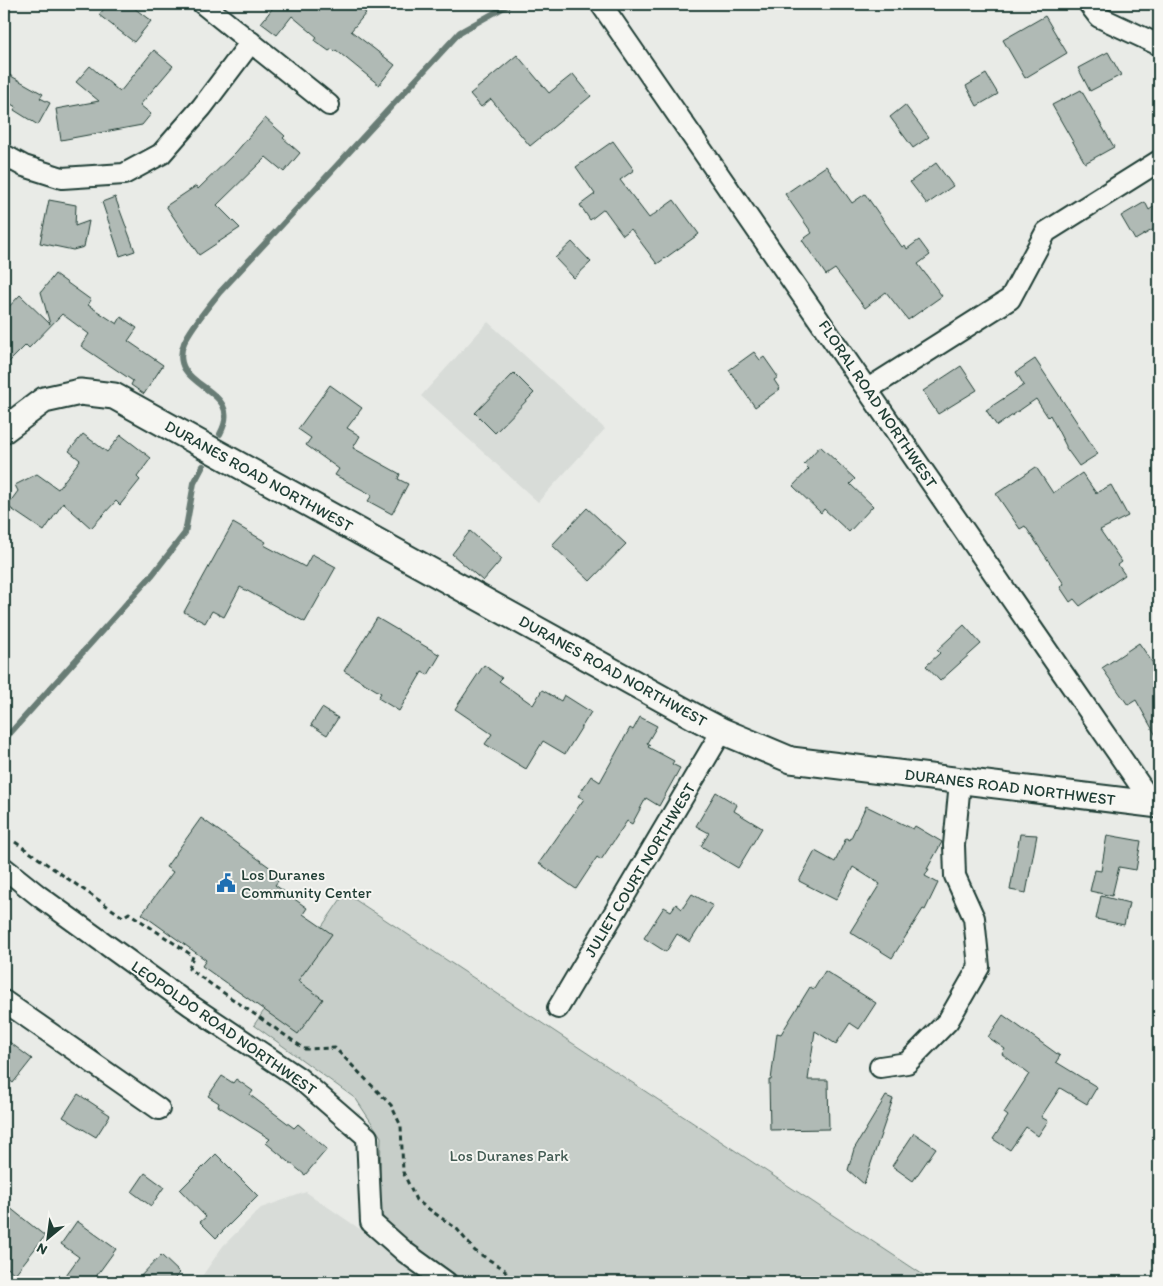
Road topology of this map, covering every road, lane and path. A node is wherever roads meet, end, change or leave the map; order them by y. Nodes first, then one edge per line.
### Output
1 (203, 4) edge
2 (601, 4) edge
3 (1089, 4) edge
4 (251, 42) junction
5 (1159, 45) edge
6 (329, 105) dead end
7 (4, 155) edge
8 (1159, 161) edge
9 (868, 389) junction
10 (4, 430) edge
11 (722, 731) junction
12 (960, 782) junction
13 (1156, 804) edge
14 (15, 842) dead end
15 (4, 868) edge
16 (204, 979) dead end
17 (4, 1001) edge
18 (558, 1008) dead end
19 (880, 1067) dead end
20 (159, 1109) dead end
21 (446, 1282) edge

1 - 4 street
2 - 9 street, FLORAL ROAD NORTHWEST
3 - 5 street
4 - 6 street
4 - 7 street
8 - 9 street
9 - 13 street, FLORAL ROAD NORTHWEST
10 - 11 street, DURANES ROAD NORTHWEST
11 - 12 street, DURANES ROAD NORTHWEST
11 - 18 street, JULIET COURT NORTHWEST
12 - 13 street, DURANES ROAD NORTHWEST
12 - 19 street
14 - 16 path
15 - 21 street, LEOPOLDO ROAD NORTHWEST
17 - 20 street

